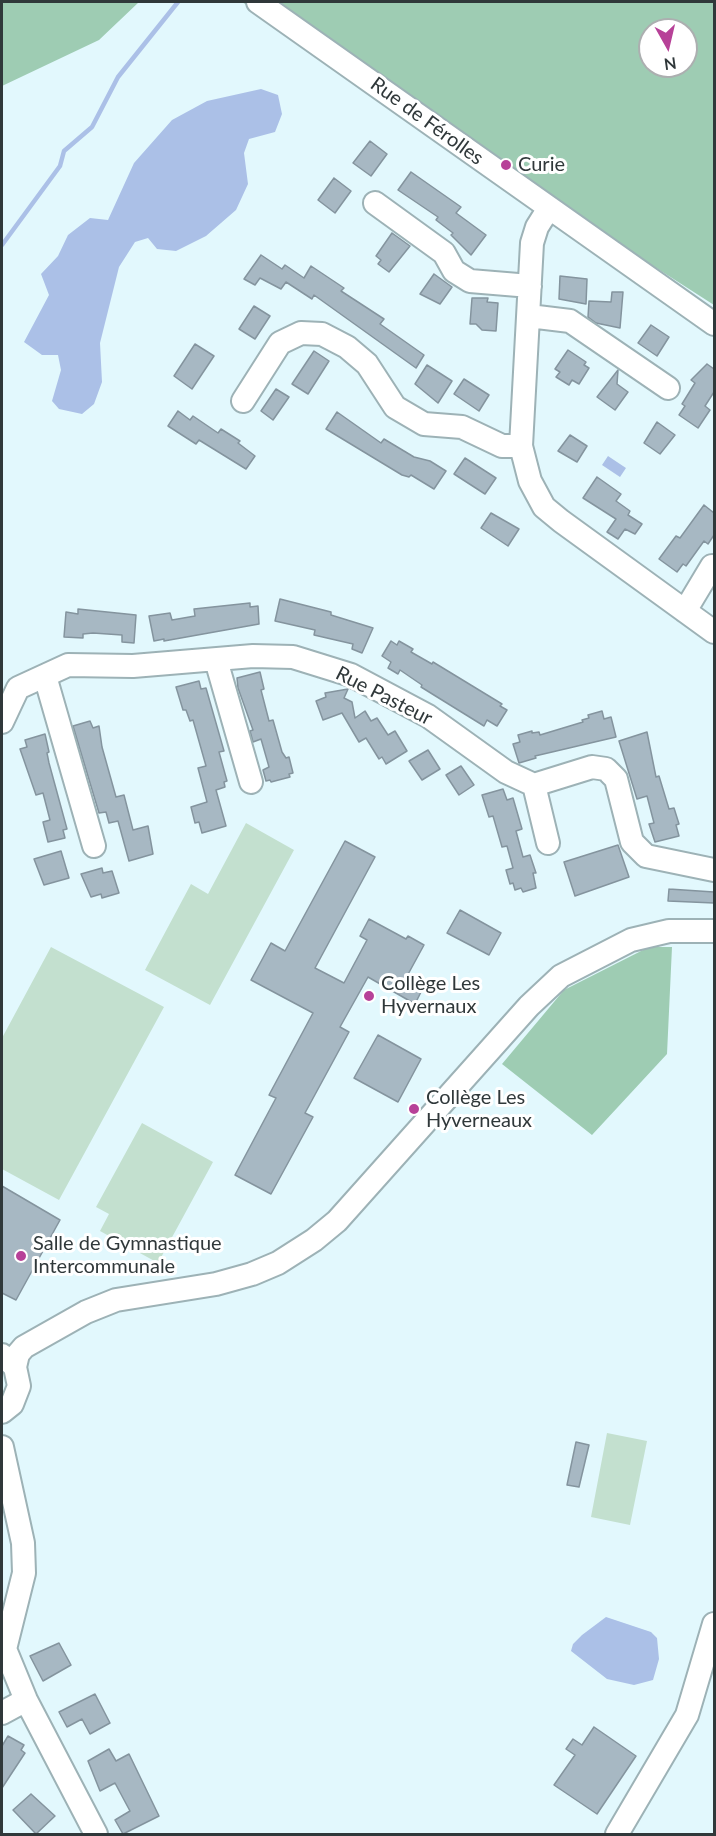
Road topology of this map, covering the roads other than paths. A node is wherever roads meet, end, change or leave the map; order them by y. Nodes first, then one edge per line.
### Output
1 (258, 2) edge
2 (375, 203) dead end
3 (549, 208) junction
4 (530, 285) junction
5 (529, 316) junction
6 (714, 324) edge
7 (668, 388) dead end
8 (243, 401) dead end
9 (521, 446) junction
10 (712, 566) dead end
11 (685, 611) junction
12 (714, 632) edge
13 (216, 660) junction
14 (45, 676) junction
15 (2, 722) edge
16 (250, 783) dead end
17 (534, 784) junction
18 (548, 843) dead end
19 (94, 846) dead end
20 (714, 870) edge
21 (714, 931) edge
22 (8, 1361) edge
23 (2, 1412) edge
24 (2, 1448) edge
25 (714, 1624) edge
26 (26, 1700) junction
27 (2, 1713) edge
28 (96, 1834) edge
29 (616, 1834) edge

1 - 3 street, Rue de Férolles
2 - 4 street
3 - 4 street
3 - 6 street, Rue de Férolles
4 - 5 street
5 - 7 street
5 - 9 street
8 - 9 street
9 - 11 street
10 - 11 street
11 - 12 street
13 - 14 street, Rue Pasteur
13 - 16 street
13 - 17 street, Rue Pasteur
14 - 15 street, Rue Pasteur
14 - 19 street
17 - 18 street
17 - 20 street
21 - 22 street
22 - 23 street
24 - 26 street
25 - 29 street
26 - 27 street
26 - 28 street

